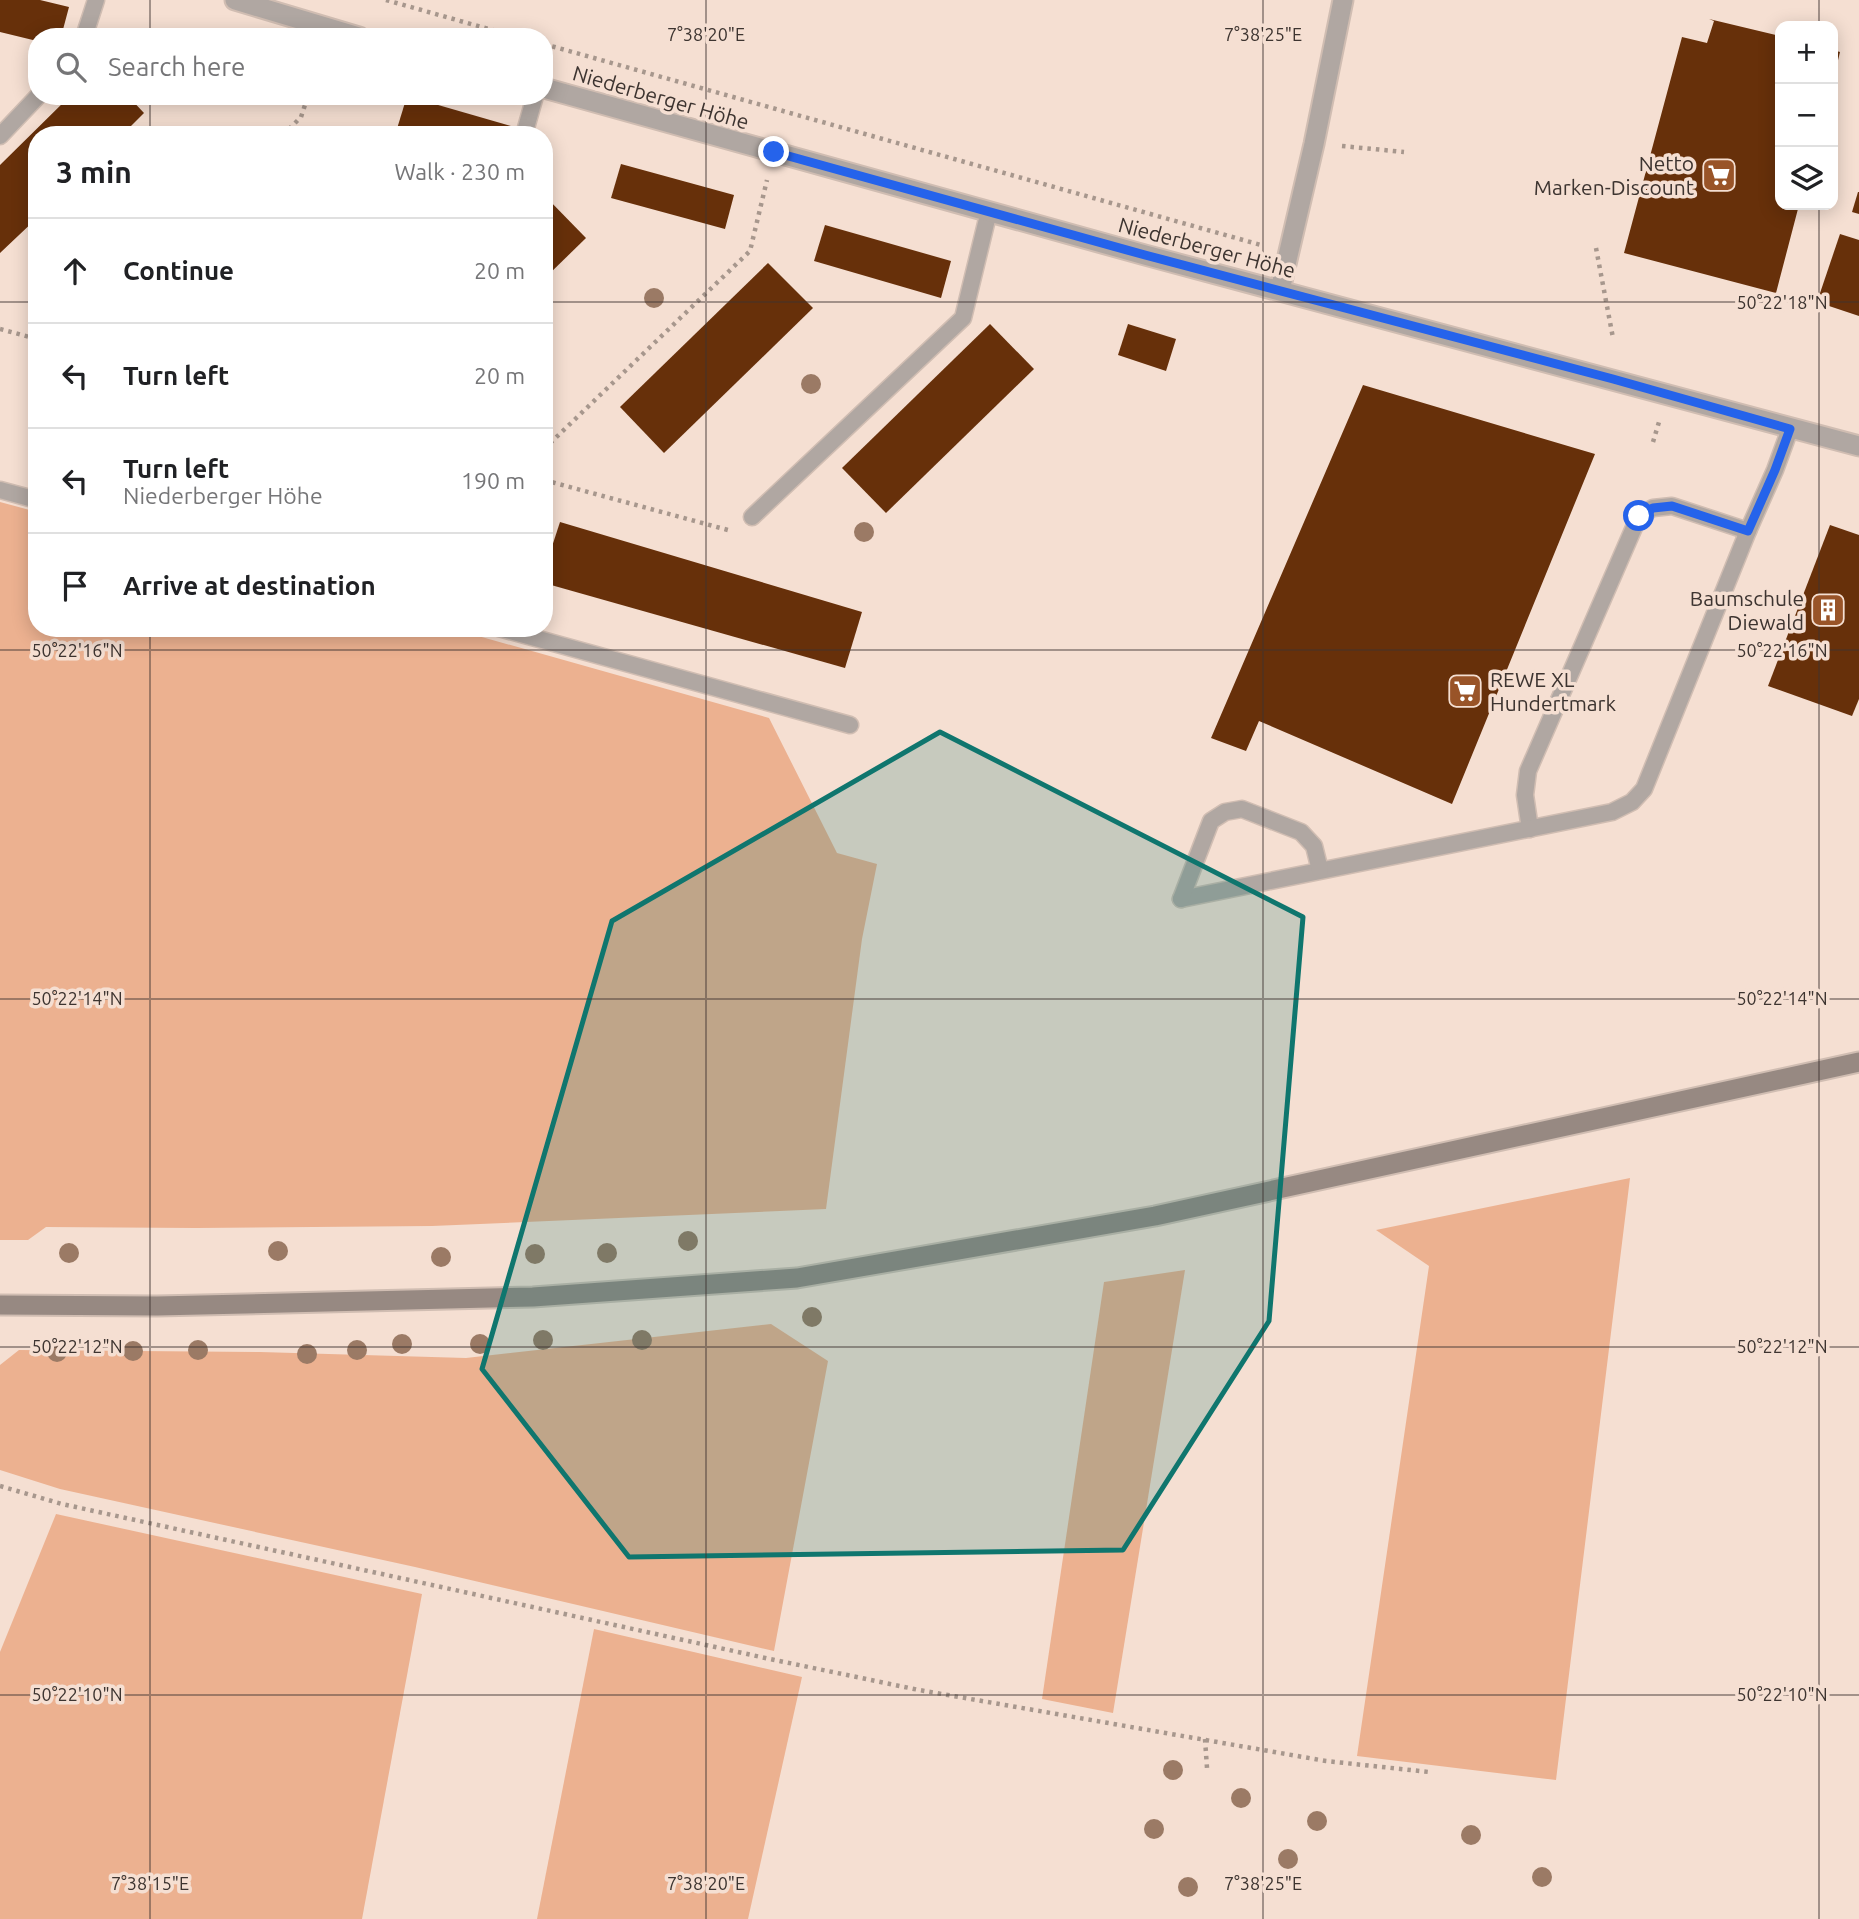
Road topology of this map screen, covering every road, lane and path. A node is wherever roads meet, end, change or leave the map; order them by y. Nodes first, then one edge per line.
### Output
1 (96, 0) edge
2 (235, 0) edge
3 (386, 0) edge
4 (1343, 0) edge
5 (87, 28) edge
6 (329, 28) edge
7 (485, 28) edge
8 (553, 47) edge
9 (553, 91) edge
10 (29, 105) edge
11 (306, 105) edge
12 (532, 105) edge
13 (292, 126) edge
14 (527, 126) edge
15 (0, 136) edge
16 (1314, 144) junction
17 (774, 152) junction
18 (1404, 152) dead end
19 (989, 211) junction
20 (1596, 248) dead end
21 (1290, 253) junction
22 (1280, 290) junction
23 (0, 329) edge
24 (28, 337) edge
25 (1613, 338) dead end
26 (1658, 426) dead end
27 (1790, 429) junction
28 (553, 440) edge
29 (1653, 442) dead end
30 (1859, 446) edge
31 (553, 482) edge
32 (0, 490) edge
33 (28, 498) edge
34 (752, 517) joint
35 (1748, 531) junction
36 (532, 637) edge
37 (850, 725) dead end
38 (1530, 828) junction
39 (1320, 870) junction
40 (1859, 1062) edge
41 (0, 1305) edge
42 (0, 1486) edge
43 (1205, 1739) junction
44 (1207, 1768) dead end
45 (1429, 1772) dead end

1 - 5 lane
2 - 6 street
3 - 7 path
4 - 16 street
8 - 21 path
9 - 17 street, Niederberger Höhe
10 - 15 lane
11 - 13 path
12 - 14 lane
16 - 18 path
16 - 21 street
17 - 19 street, Niederberger Höhe
17 - 28 path
19 - 22 street, Niederberger Höhe
19 - 34 lane
20 - 25 path
21 - 22 street
22 - 27 street, Niederberger Höhe
23 - 24 path
26 - 29 path
27 - 30 street, Niederberger Höhe
27 - 35 lane
31 - 34 path
32 - 33 lane
35 - 38 lane
35 - 38 lane
36 - 37 lane
38 - 39 lane
39 - 39 lane
40 - 41 main road
42 - 43 path
43 - 44 path
43 - 45 path

